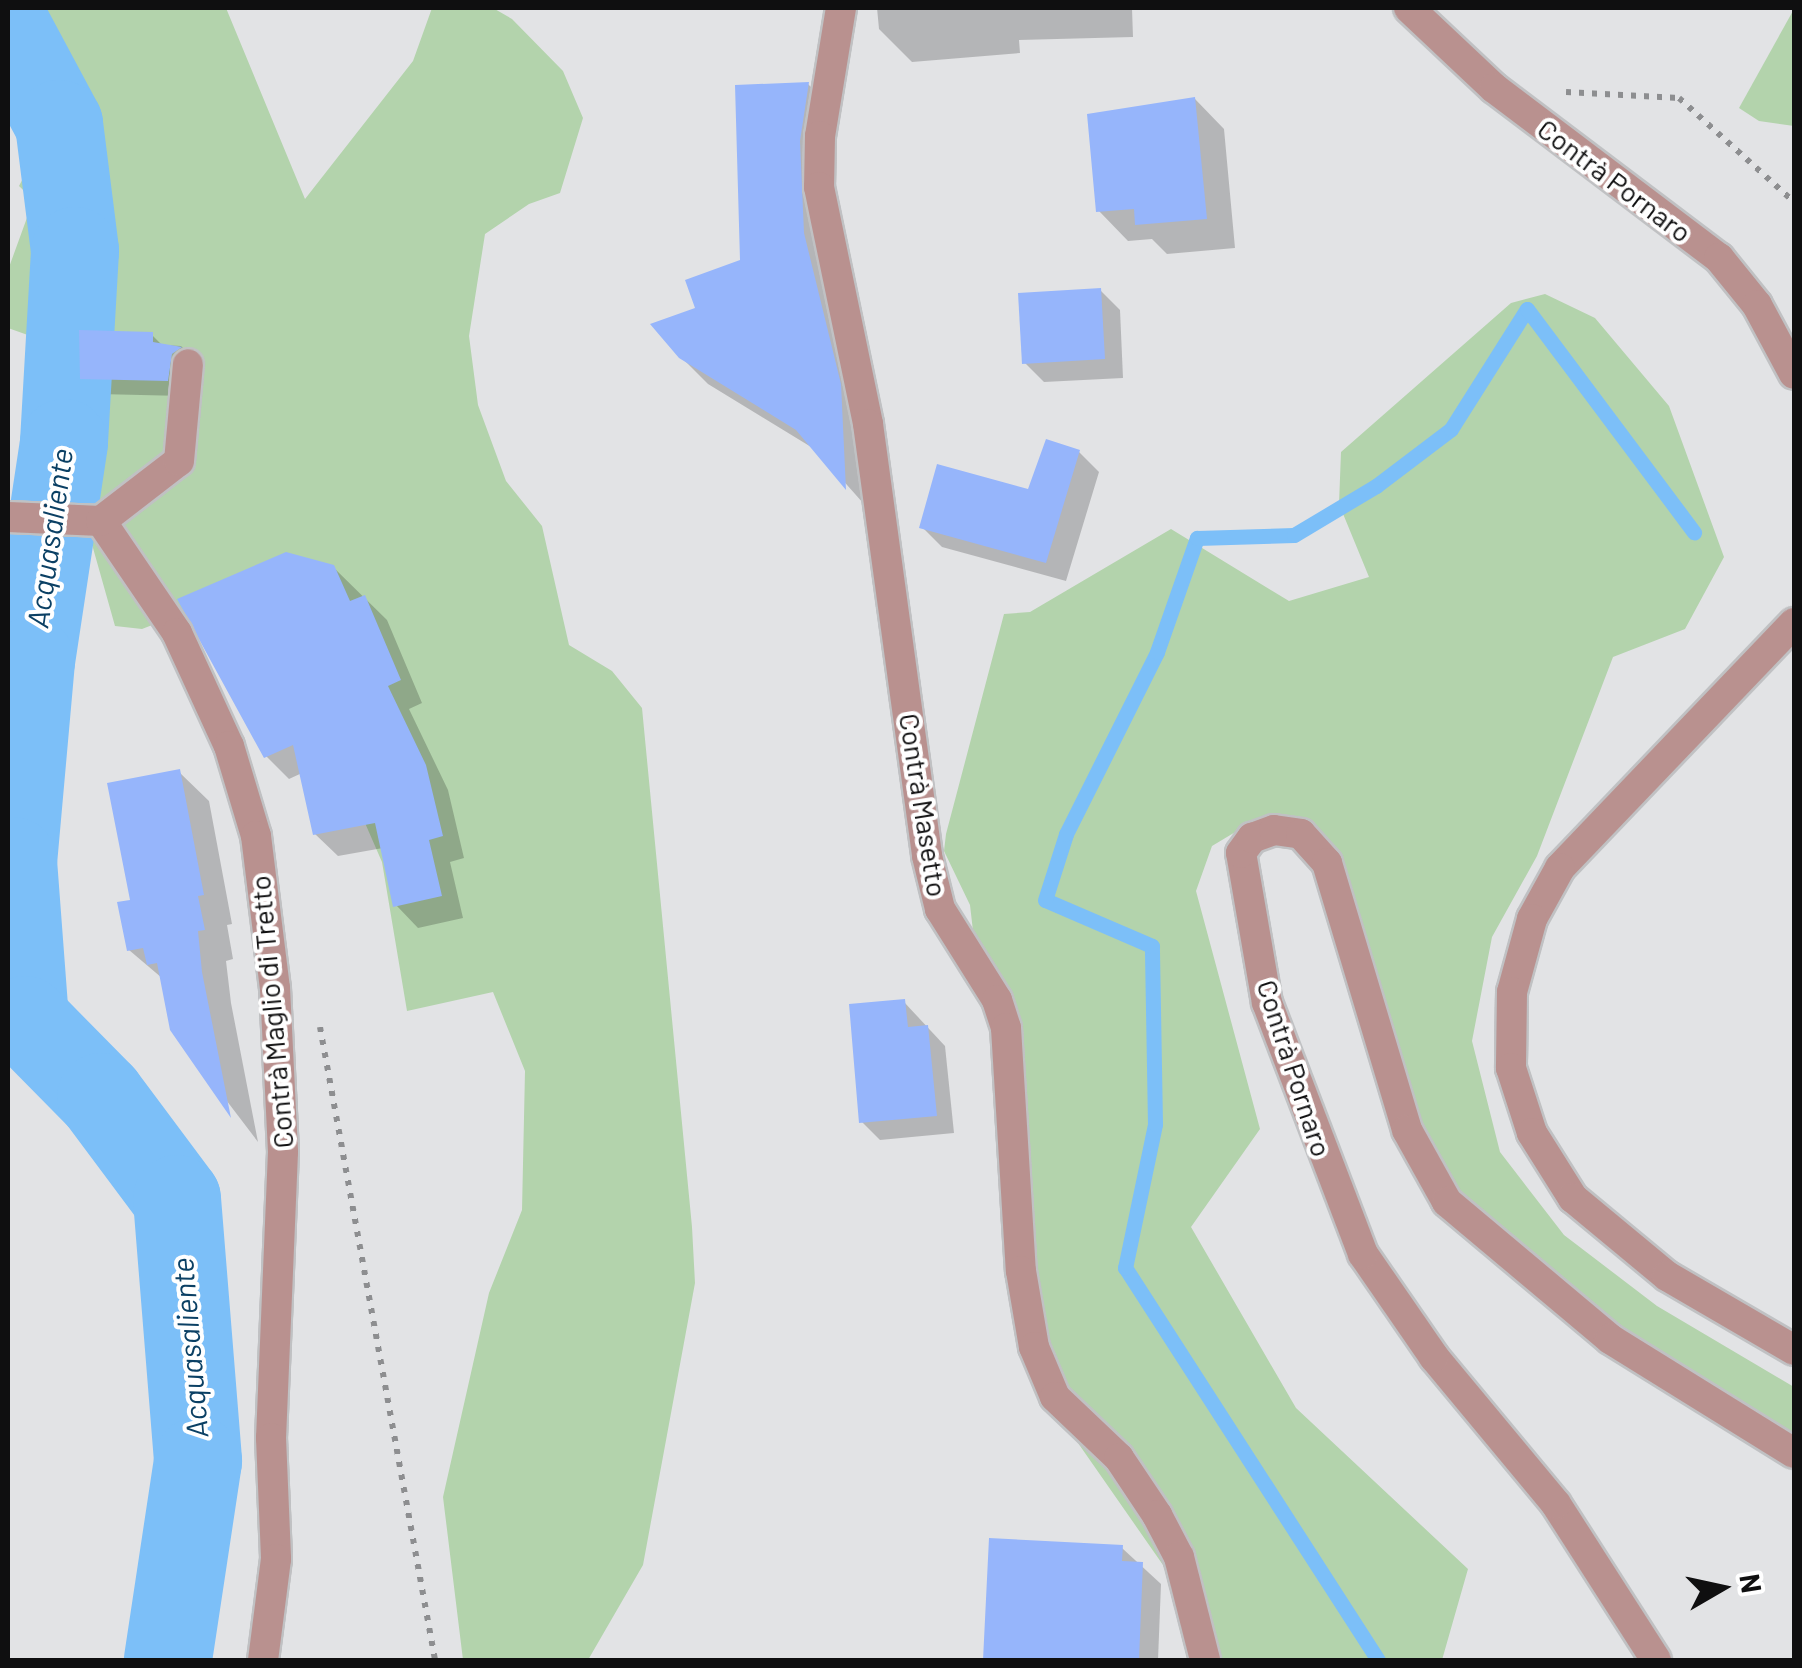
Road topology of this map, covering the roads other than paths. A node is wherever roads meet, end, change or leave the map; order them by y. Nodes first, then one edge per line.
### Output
1 (842, 8) edge
2 (1409, 8) edge
3 (188, 364) dead end
4 (1794, 374) edge
5 (18, 515) edge
6 (89, 518) junction
7 (1794, 623) edge
8 (1794, 1350) edge
9 (1794, 1452) edge
10 (263, 1660) edge
11 (1205, 1660) edge
12 (1656, 1660) edge

1 - 11 street, Contrà Masetto
2 - 4 street, Contrà Pornaro
3 - 6 street
5 - 6 street
6 - 10 street, Contrà Maglio di Tretto
7 - 8 street
9 - 12 street, Contrà Pornaro

